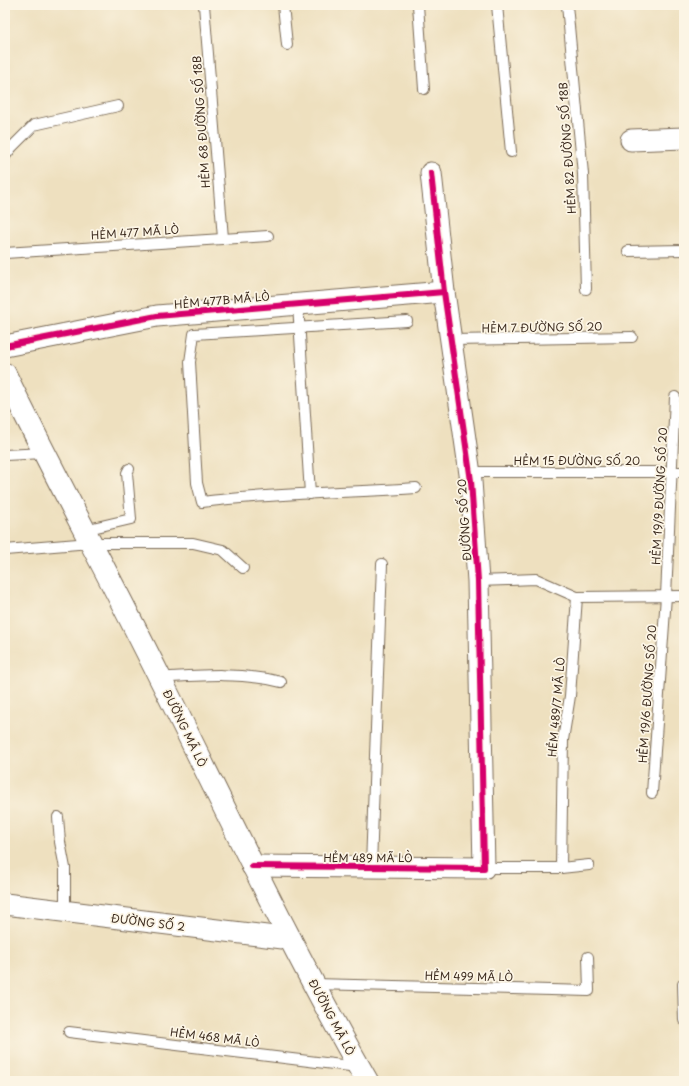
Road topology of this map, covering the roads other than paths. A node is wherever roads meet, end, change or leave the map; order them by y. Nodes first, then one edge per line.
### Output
1 (204, 5) edge
2 (283, 5) edge
3 (418, 5) edge
4 (497, 5) edge
5 (567, 5) edge
6 (287, 45) dead end
7 (424, 89) dead end
8 (118, 106) dead end
9 (684, 138) edge
10 (630, 140) dead end
11 (511, 152) dead end
12 (5, 156) edge
13 (431, 173) dead end
14 (268, 236) dead end
15 (222, 238) junction
16 (684, 250) edge
17 (628, 251) dead end
18 (5, 253) edge
19 (586, 289) dead end
20 (444, 292) junction
21 (298, 304) junction
22 (407, 321) dead end
23 (299, 328) junction
24 (632, 337) dead end
25 (452, 340) junction
26 (5, 346) edge
27 (5, 374) edge
28 (10, 394) edge
29 (675, 397) dead end
30 (44, 454) junction
31 (5, 455) edge
32 (128, 469) dead end
33 (470, 472) junction
34 (672, 472) junction
35 (684, 472) edge
36 (416, 488) dead end
37 (310, 494) junction
38 (87, 537) junction
39 (5, 550) edge
40 (382, 564) dead end
41 (243, 568) dead end
42 (478, 581) junction
43 (666, 596) junction
44 (684, 596) edge
45 (578, 597) junction
46 (160, 678) junction
47 (282, 682) dead end
48 (652, 793) dead end
49 (58, 817) dead end
50 (589, 865) dead end
51 (252, 866) junction
52 (371, 866) junction
53 (484, 868) junction
54 (561, 868) junction
55 (5, 904) edge
56 (65, 912) junction
57 (291, 939) junction
58 (588, 957) dead end
59 (314, 984) junction
60 (683, 984) dead end
61 (684, 1020) edge
62 (69, 1032) dead end
63 (362, 1074) edge

1 - 15 lane, HẺM 68 ĐƯỜNG SỐ 18B
2 - 6 lane
3 - 7 lane
4 - 11 lane
5 - 19 lane, HẺM 82 ĐƯỜNG SỐ 18B
8 - 12 lane
9 - 10 street
13 - 20 street, ĐƯỜNG SỐ 20
14 - 15 lane, HẺM 477 MÃ LÒ
15 - 18 lane, HẺM 477 MÃ LÒ
16 - 17 lane
20 - 21 street, HẺM 477B MÃ LÒ
20 - 25 street, ĐƯỜNG SỐ 20
21 - 23 lane
21 - 26 street, HẺM 477B MÃ LÒ
22 - 23 lane
23 - 37 lane
23 - 37 lane
24 - 25 lane, HẺM 7 ĐƯỜNG SỐ 20
25 - 33 street, ĐƯỜNG SỐ 20
27 - 28 main road, ĐƯỜNG MÃ LÒ
28 - 30 main road, ĐƯỜNG MÃ LÒ
29 - 34 lane, HẺM 19/9 ĐƯỜNG SỐ 20
30 - 31 lane
30 - 38 main road, ĐƯỜNG MÃ LÒ
32 - 38 lane
33 - 34 lane, HẺM 15 ĐƯỜNG SỐ 20
33 - 42 street, ĐƯỜNG SỐ 20
34 - 35 lane, HẺM 15 ĐƯỜNG SỐ 20
34 - 43 lane, HẺM 19/9 ĐƯỜNG SỐ 20
36 - 37 lane
38 - 39 lane
38 - 41 lane
38 - 46 main road, ĐƯỜNG MÃ LÒ
40 - 52 lane
42 - 45 lane
42 - 53 street, ĐƯỜNG SỐ 20
43 - 44 lane
43 - 45 lane
43 - 48 lane, HẺM 19/6 ĐƯỜNG SỐ 20
45 - 54 lane, HẺM 489/7 MÃ LÒ
46 - 47 lane
46 - 51 main road, ĐƯỜNG MÃ LÒ
49 - 56 lane
50 - 54 lane, HẺM 489 MÃ LÒ
51 - 52 street, HẺM 489 MÃ LÒ
51 - 57 main road, ĐƯỜNG MÃ LÒ
52 - 53 street, HẺM 489 MÃ LÒ
53 - 54 lane, HẺM 489 MÃ LÒ
55 - 56 street, ĐƯỜNG SỐ 2
56 - 57 street, ĐƯỜNG SỐ 2
57 - 59 main road, ĐƯỜNG MÃ LÒ
58 - 59 lane, HẺM 499 MÃ LÒ
59 - 63 main road, ĐƯỜNG MÃ LÒ
60 - 61 lane
62 - 63 lane, HẺM 468 MÃ LÒ

